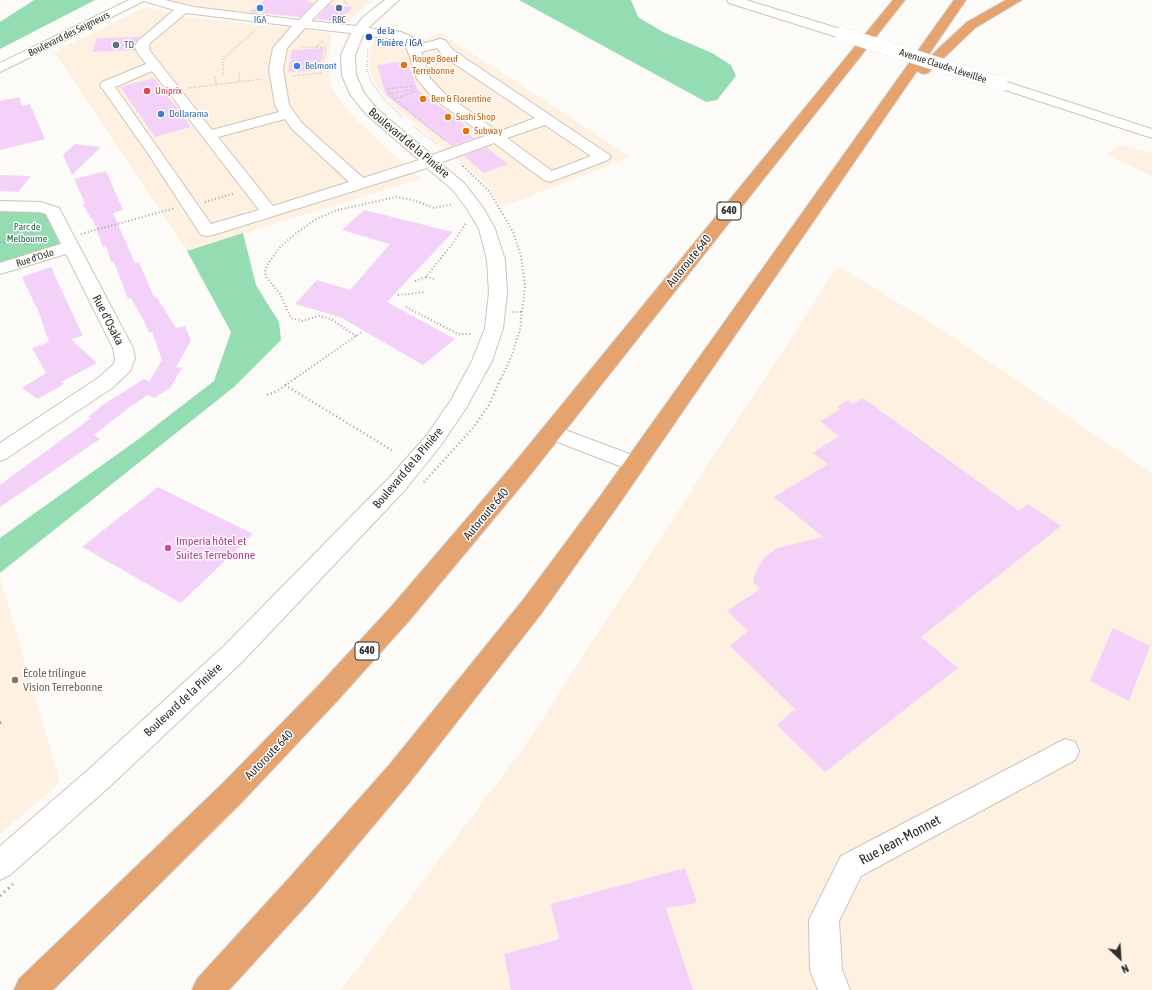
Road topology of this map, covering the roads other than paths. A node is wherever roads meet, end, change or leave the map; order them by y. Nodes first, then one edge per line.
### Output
1 (118, 0) edge
2 (139, 0) edge
3 (150, 0) edge
4 (326, 0) edge
5 (393, 0) edge
6 (733, 0) edge
7 (757, 0) edge
8 (892, 0) edge
9 (898, 0) edge
10 (960, 0) edge
11 (1016, 0) edge
12 (183, 9) junction
13 (887, 15) junction
14 (302, 24) junction
15 (359, 30) junction
16 (845, 31) junction
17 (414, 50) junction
18 (0, 57) edge
19 (155, 66) junction
20 (0, 68) edge
21 (1003, 81) junction
22 (898, 89) junction
23 (287, 114) junction
24 (547, 119) junction
25 (1152, 123) edge
26 (1152, 134) edge
27 (209, 136) junction
28 (495, 138) junction
29 (435, 154) junction
30 (360, 184) junction
31 (0, 206) edge
32 (269, 212) junction
33 (73, 241) junction
34 (0, 269) edge
35 (552, 432) junction
36 (0, 453) edge
37 (634, 464) junction
38 (1065, 751) dead end
39 (0, 865) edge
40 (30, 990) edge
41 (208, 990) edge
42 (834, 990) edge

1 - 18 street, Boulevard des Seigneurs
2 - 20 street, Boulevard des Seigneurs
3 - 12 street
4 - 14 street
5 - 15 street, Boulevard de la Pinière
6 - 16 street, Avenue Claude-Léveillée
7 - 16 street, Avenue Claude-Léveillée
8 - 13 highway
9 - 13 highway, Autoroute 640 / 640
10 - 22 highway
11 - 22 highway
12 - 14 street
12 - 19 street
13 - 35 highway, Autoroute 640 / 640
14 - 15 street
14 - 23 street
15 - 17 street
15 - 29 street, Boulevard de la Pinière
16 - 21 street, Avenue Claude-Léveillée, bridge
17 - 24 street
17 - 28 street
19 - 27 street
19 - 32 street
21 - 25 street, Avenue Claude-Léveillée
21 - 26 street, Avenue Claude-Léveillée
22 - 37 highway
23 - 27 street
23 - 30 street
24 - 28 street
24 - 28 street
27 - 32 street
28 - 29 street
29 - 30 street
29 - 39 street, Boulevard de la Pinière
30 - 32 street
31 - 33 street, Rue d'Osaka
33 - 34 street, Rue d'Oslo
33 - 36 street, Rue d'Osaka
35 - 37 street
35 - 40 highway, Autoroute 640 / 640
37 - 41 highway
38 - 42 street, Rue Jean-Monnet

